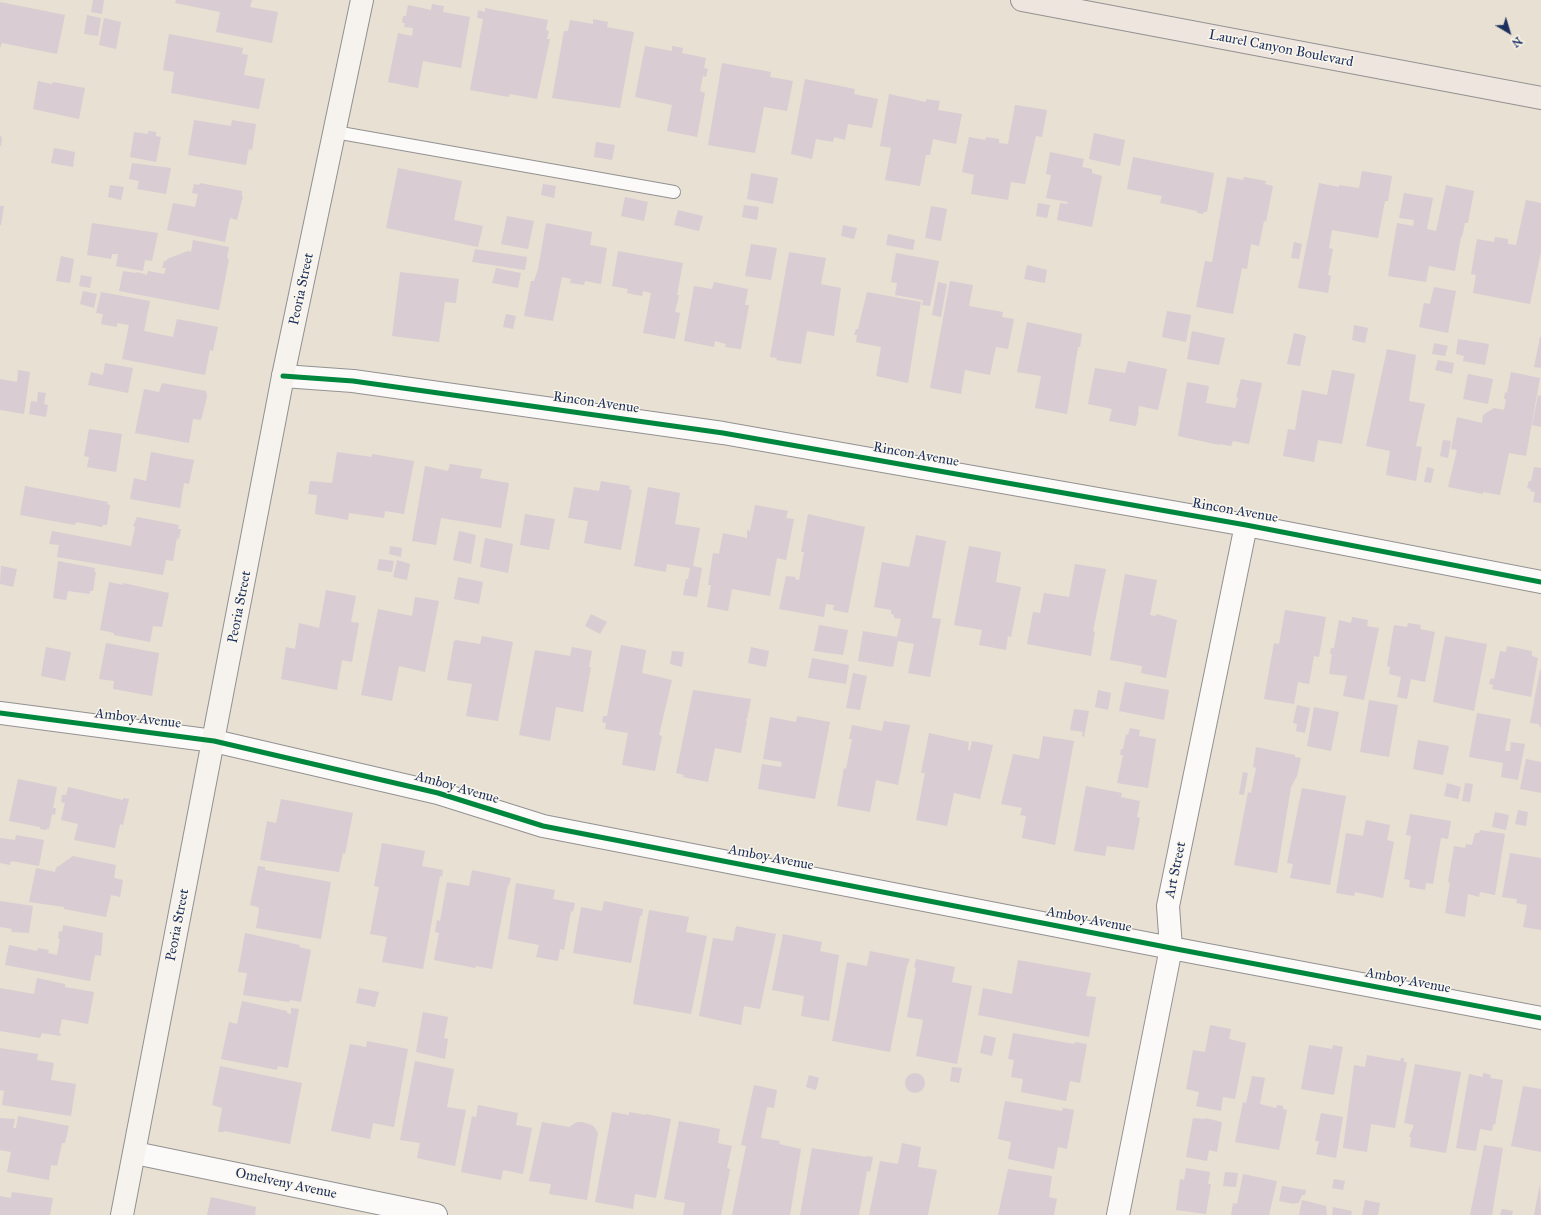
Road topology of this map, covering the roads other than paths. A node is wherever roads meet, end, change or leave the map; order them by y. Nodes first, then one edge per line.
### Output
1 (362, 0) edge
2 (1022, 0) edge
3 (1541, 98) edge
4 (335, 132) junction
5 (674, 192) dead end
6 (284, 376) junction
7 (1246, 525) junction
8 (1541, 582) edge
9 (0, 713) edge
10 (214, 741) junction
11 (1171, 948) junction
12 (1541, 1018) edge
13 (135, 1153) junction
14 (122, 1215) edge
15 (436, 1215) edge
16 (1118, 1215) edge

1 - 4 street, Peoria Street
2 - 3 main road, Laurel Canyon Boulevard
4 - 5 lane
4 - 6 street, Peoria Street
6 - 7 street, Rincon Avenue
6 - 10 street, Peoria Street
7 - 8 street, Rincon Avenue
7 - 11 street, Art Street
9 - 10 street, Amboy Avenue
10 - 11 street, Amboy Avenue
10 - 13 street, Peoria Street
11 - 12 street, Amboy Avenue
11 - 16 street, Art Street
13 - 14 street, Peoria Street
13 - 15 street, Omelveny Avenue

